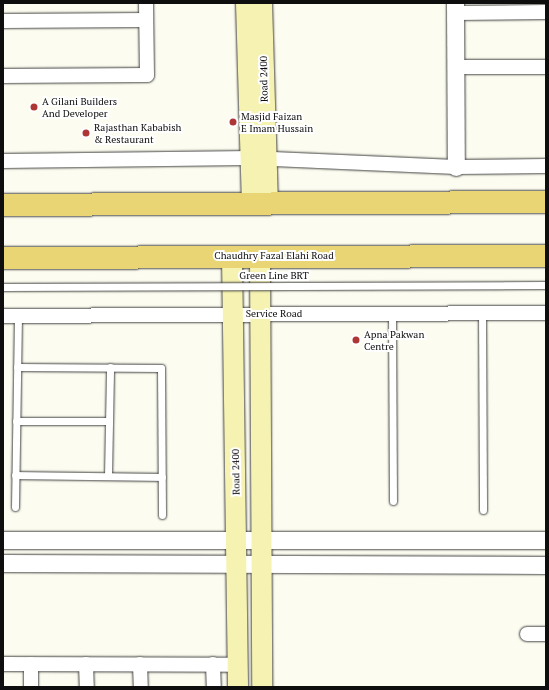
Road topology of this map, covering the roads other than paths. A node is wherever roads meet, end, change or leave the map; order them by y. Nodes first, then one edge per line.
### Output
1 (146, 3) edge
2 (246, 3) edge
3 (262, 3) edge
4 (455, 8) edge
5 (546, 12) edge
6 (146, 20) junction
7 (3, 21) edge
8 (456, 67) junction
9 (546, 67) edge
10 (3, 76) edge
11 (258, 159) junction
12 (3, 161) edge
13 (546, 166) edge
14 (456, 167) junction
15 (546, 202) edge
16 (260, 203) junction
17 (3, 205) edge
18 (232, 256) junction
19 (260, 256) junction
20 (546, 256) edge
21 (3, 258) edge
22 (546, 285) edge
23 (3, 288) edge
24 (482, 313) junction
25 (546, 313) edge
26 (233, 314) junction
27 (260, 314) junction
28 (392, 314) junction
29 (3, 316) edge
30 (18, 316) junction
31 (17, 366) junction
32 (110, 367) junction
33 (16, 421) junction
34 (109, 421) junction
35 (15, 475) junction
36 (108, 476) junction
37 (162, 477) junction
38 (393, 500) dead end
39 (15, 507) dead end
40 (483, 510) dead end
41 (162, 515) dead end
42 (3, 540) edge
43 (546, 540) edge
44 (236, 541) junction
45 (261, 541) junction
46 (3, 562) edge
47 (237, 565) junction
48 (546, 565) edge
49 (261, 566) junction
50 (527, 634) dead end
51 (546, 634) edge
52 (3, 664) edge
53 (31, 664) junction
54 (86, 664) junction
55 (140, 664) junction
56 (214, 664) junction
57 (238, 665) junction
58 (31, 687) edge
59 (87, 687) edge
60 (141, 687) edge
61 (214, 687) edge
62 (238, 687) edge
63 (262, 687) edge

1 - 6 street
2 - 11 main road, Road 2400
3 - 11 main road, Road 2400
4 - 5 street
4 - 8 street
6 - 7 street
6 - 10 street
8 - 9 street
8 - 14 street
11 - 12 street
11 - 14 street
11 - 16 main road, Road 2400
13 - 14 street
15 - 16 main road
16 - 17 main road
18 - 19 main road, Chaudhry Fazal Elahi Road
18 - 21 main road, Chaudhry Fazal Elahi Road
18 - 26 main road, Road 2400
19 - 20 main road, Chaudhry Fazal Elahi Road
19 - 27 main road
22 - 23 lane, Green Line BRT, bridge
24 - 25 street, Service Road
24 - 28 street, Service Road
24 - 40 lane
26 - 27 street, Service Road
26 - 30 street, Service Road
26 - 44 main road, Road 2400
27 - 28 street, Service Road
27 - 45 main road
28 - 38 lane
29 - 30 street, Service Road
30 - 31 lane
31 - 32 lane
31 - 33 lane
32 - 34 lane
32 - 37 lane
33 - 34 lane
33 - 35 lane
34 - 36 lane
35 - 36 lane
35 - 39 lane
36 - 37 lane
37 - 41 lane
42 - 44 street
43 - 45 street
44 - 45 street
44 - 47 main road, Road 2400
45 - 49 main road
46 - 47 street
47 - 49 street
47 - 57 main road, Road 2400
48 - 49 street
49 - 63 main road
50 - 51 street
52 - 53 street
53 - 54 street
53 - 58 street
54 - 55 street
54 - 59 street
55 - 56 street
55 - 60 street
56 - 57 street
56 - 61 street
57 - 62 main road, Road 2400

